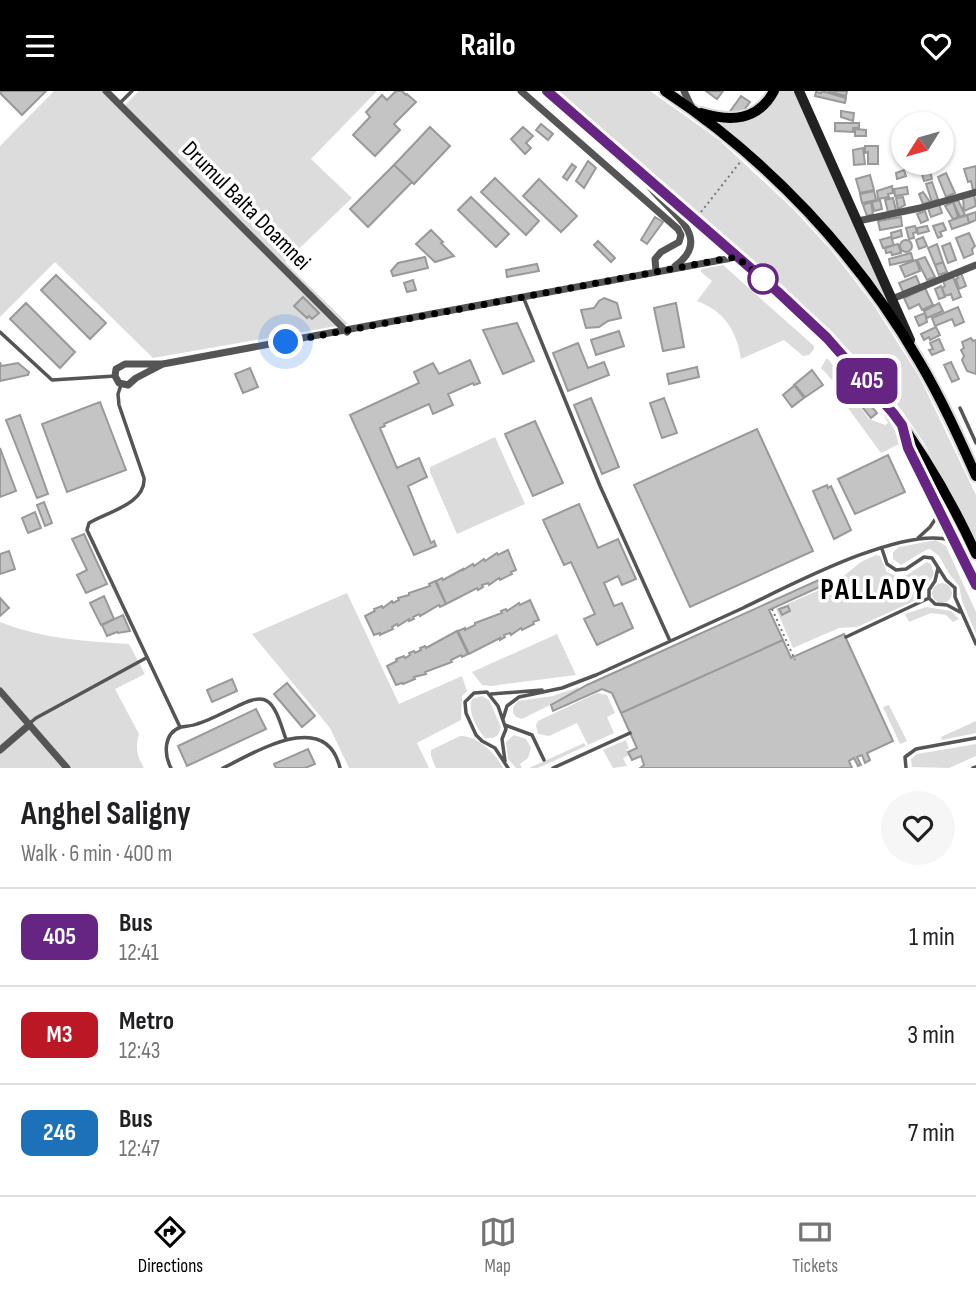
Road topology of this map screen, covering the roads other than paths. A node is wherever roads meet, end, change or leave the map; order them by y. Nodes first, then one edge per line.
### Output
1 (106, 91) edge
2 (132, 91) edge
3 (521, 91) edge
4 (547, 91) edge
5 (665, 91) edge
6 (684, 91) edge
7 (774, 91) edge
8 (799, 91) edge
9 (119, 104) junction
10 (693, 111) junction
11 (645, 177) junction
12 (976, 192) edge
13 (858, 221) junction
14 (737, 257) junction
15 (976, 265) edge
16 (671, 268) junction
17 (656, 271) junction
18 (524, 297) junction
19 (892, 299) junction
20 (0, 332) edge
21 (347, 332) junction
22 (920, 363) junction
23 (132, 365) junction
24 (163, 365) junction
25 (115, 376) junction
26 (136, 378) junction
27 (121, 384) junction
28 (960, 408) dead end
29 (902, 425) junction
30 (976, 443) edge
31 (976, 476) edge
32 (940, 510) junction
33 (918, 538) junction
34 (956, 542) junction
35 (882, 549) junction
36 (976, 554) edge
37 (938, 567) junction
38 (946, 580) junction
39 (935, 581) junction
40 (976, 585) edge
41 (955, 597) junction
42 (929, 598) junction
43 (947, 605) junction
44 (962, 613) junction
45 (846, 637) dead end
46 (670, 641) junction
47 (976, 644) edge
48 (146, 658) junction
49 (555, 689) junction
50 (0, 691) edge
51 (491, 694) junction
52 (503, 719) junction
53 (29, 725) junction
54 (505, 725) junction
55 (180, 727) junction
56 (630, 733) dead end
57 (976, 738) edge
58 (286, 739) junction
59 (502, 739) junction
60 (490, 744) junction
61 (0, 750) edge
62 (544, 760) dead end
63 (505, 761) junction
64 (67, 768) edge
65 (171, 768) edge
66 (223, 768) edge
67 (340, 768) edge
68 (508, 768) edge
69 (553, 768) edge
70 (906, 768) edge

1 - 9 street, Drumul Balta Doamnei
2 - 9 lane
3 - 17 street
4 - 11 main road
5 - 10 main road
6 - 10 street
7 - 10 main road
8 - 13 main road
9 - 21 street, Drumul Balta Doamnei
10 - 22 main road
11 - 14 main road
11 - 16 street
12 - 13 street
13 - 19 main road
14 - 16 street
14 - 29 main road
15 - 19 street
16 - 17 street
17 - 18 street
18 - 21 street
18 - 46 lane
19 - 22 main road
20 - 25 lane
21 - 24 street
22 - 31 main road
23 - 24 street
23 - 25 street
23 - 26 street
24 - 26 street
25 - 27 street
26 - 27 street
27 - 48 lane
28 - 30 lane
29 - 32 main road
29 - 36 main road
32 - 33 lane
32 - 34 main road
33 - 34 lane
33 - 35 lane
34 - 40 main road
35 - 37 lane
35 - 46 lane
37 - 38 lane
37 - 39 lane
38 - 39 lane
38 - 41 lane
39 - 42 lane
41 - 43 lane
41 - 44 lane
42 - 43 lane
42 - 45 lane
43 - 44 lane
44 - 47 lane
46 - 49 lane
48 - 53 lane
48 - 55 lane
49 - 51 lane
49 - 52 lane
50 - 53 street
51 - 52 lane
51 - 60 lane
52 - 54 lane
53 - 61 street
53 - 64 street
54 - 59 lane
54 - 62 lane
55 - 58 lane
55 - 65 lane
56 - 69 lane
57 - 70 lane
58 - 66 lane
58 - 67 lane
59 - 60 lane
59 - 63 lane
60 - 63 lane
63 - 68 lane

